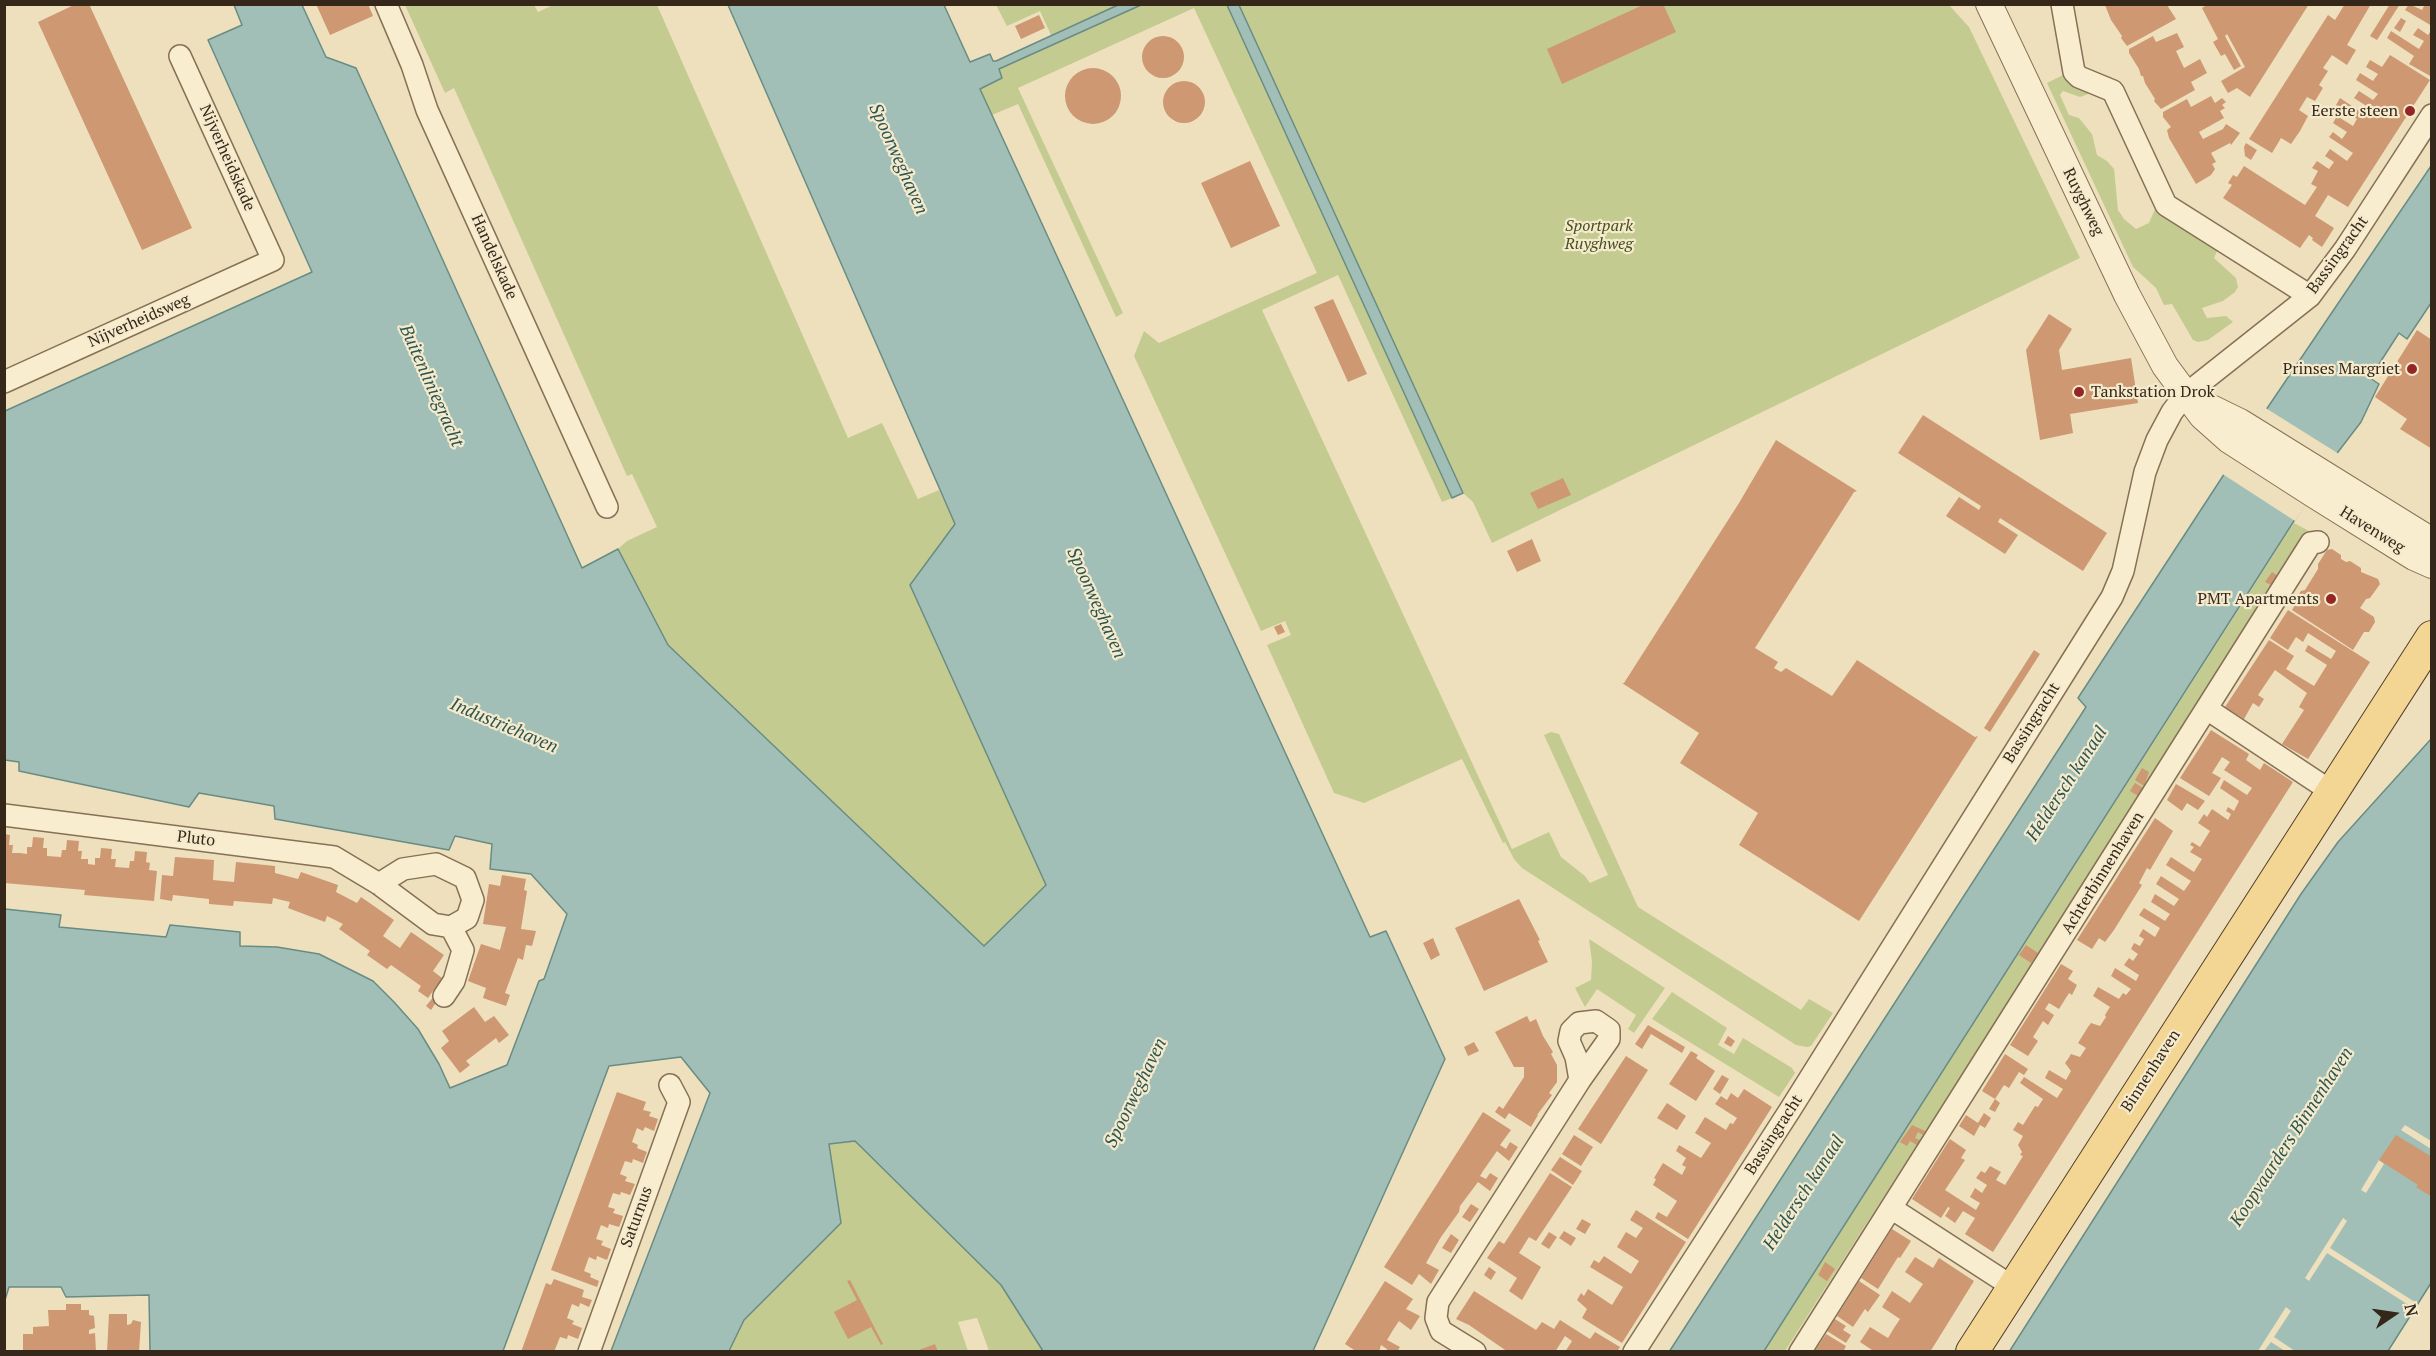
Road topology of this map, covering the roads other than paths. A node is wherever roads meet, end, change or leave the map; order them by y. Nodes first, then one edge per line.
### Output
1 (386, 4) edge
2 (1989, 4) edge
3 (2062, 4) edge
4 (180, 56) dead end
5 (2432, 115) edge
6 (273, 260) joint
7 (2310, 296) junction
8 (4, 382) edge
9 (2185, 395) junction
10 (2319, 484) junction
11 (607, 507) dead end
12 (2432, 541) edge
13 (2318, 542) dead end
14 (2432, 565) edge
15 (2432, 637) edge
16 (2207, 709) junction
17 (2332, 792) junction
18 (4, 815) edge
19 (379, 884) junction
20 (452, 927) junction
21 (444, 996) dead end
22 (1580, 1080) dead end
23 (670, 1084) dead end
24 (1891, 1208) junction
25 (2013, 1287) junction
26 (589, 1352) edge
27 (1475, 1352) edge
28 (1634, 1352) edge
29 (1800, 1352) edge
30 (1972, 1352) edge

1 - 11 street, Handelskade
2 - 9 street, Ruyghweg
3 - 7 street
4 - 6 street, Nijverheidskade
5 - 7 street, Bassingracht
6 - 8 street, Nijverheidsweg
7 - 9 street, Bassingracht
9 - 10 street, Ruyghweg
9 - 28 street, Bassingracht
10 - 12 street, Havenweg
10 - 14 street, Havenweg
13 - 16 street, Achterbinnenhaven
15 - 17 main road, Binnenhaven
16 - 17 street
16 - 24 street, Achterbinnenhaven
17 - 25 main road, Binnenhaven
18 - 19 street, Pluto
19 - 20 street, Pluto
19 - 20 street
20 - 21 street
22 - 27 street
23 - 26 street, Saturnus
24 - 25 street
24 - 29 street, Achterbinnenhaven
25 - 30 main road, Binnenhaven

